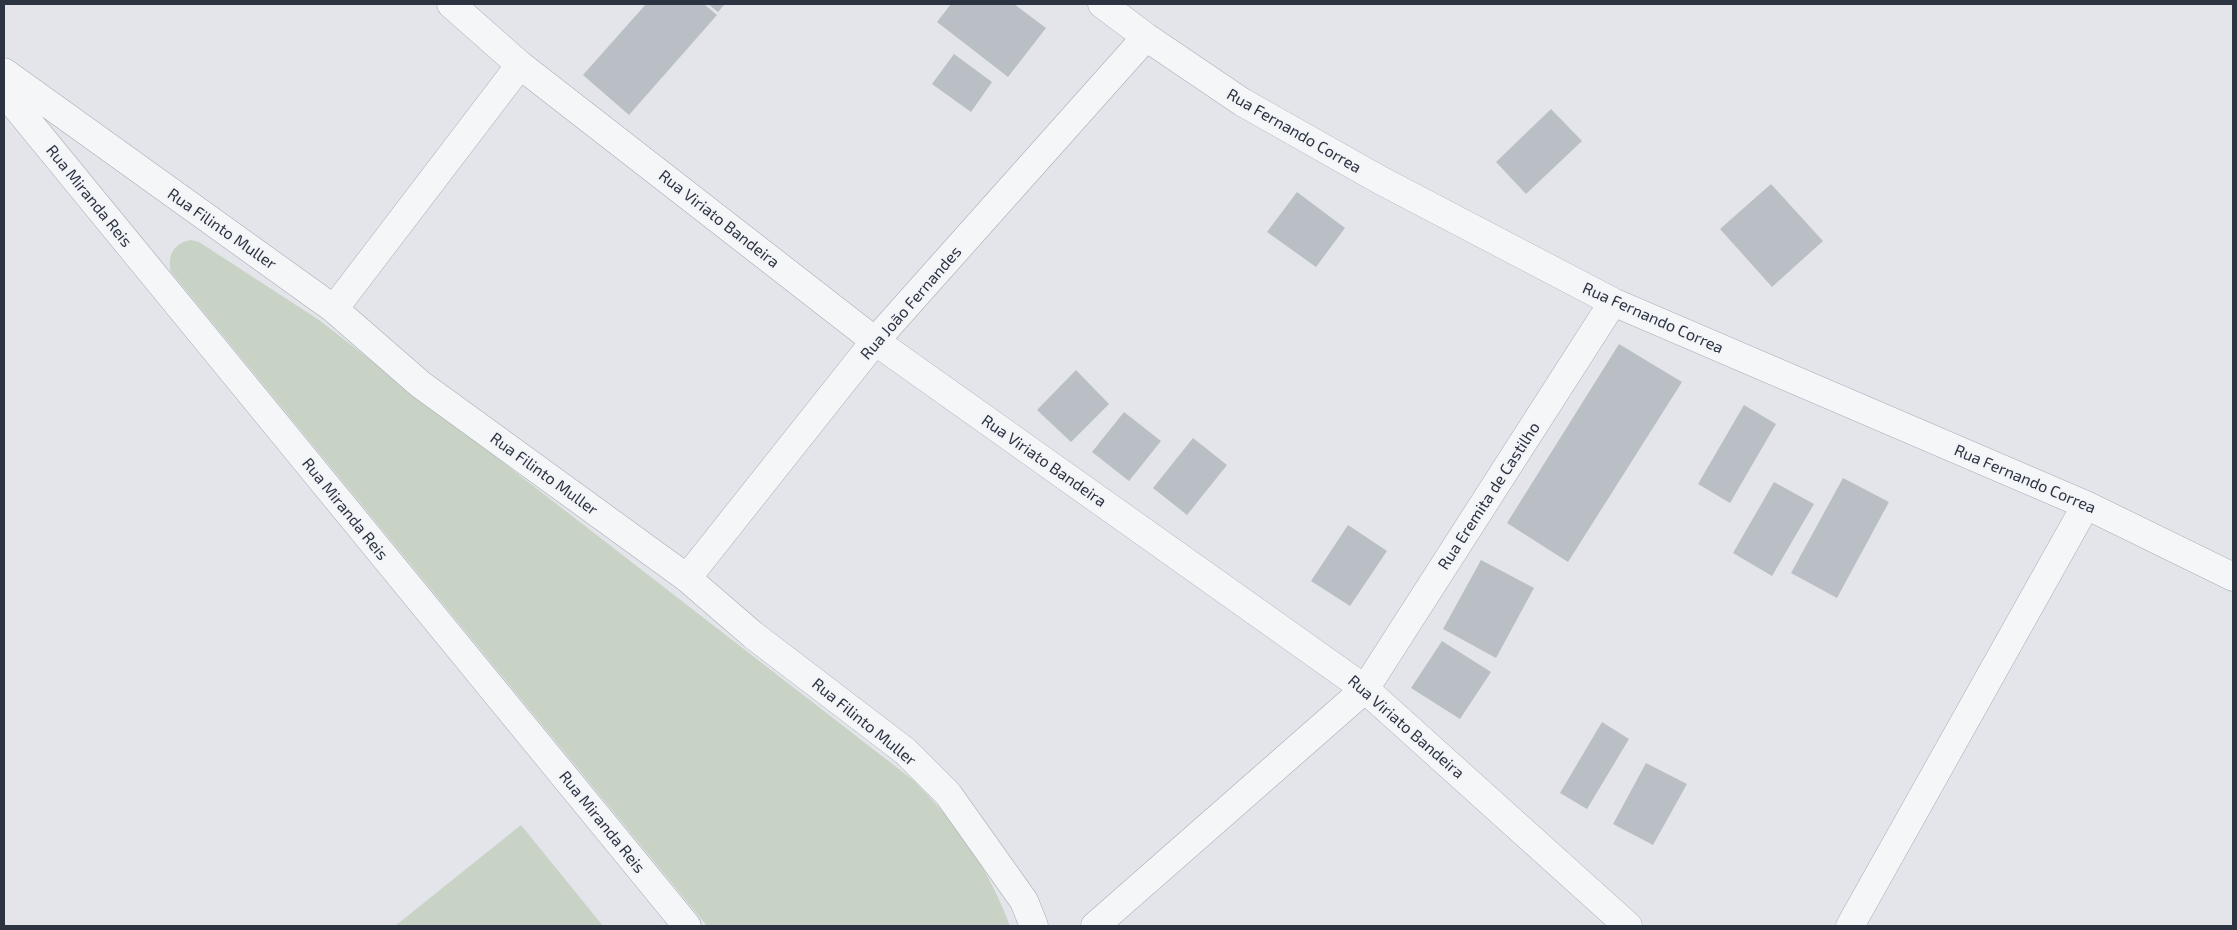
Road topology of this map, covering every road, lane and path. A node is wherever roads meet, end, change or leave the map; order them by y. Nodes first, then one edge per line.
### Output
1 (451, 4) edge
2 (1102, 4) edge
3 (1146, 37) junction
4 (520, 65) junction
5 (4, 72) edge
6 (4, 92) edge
7 (1613, 302) junction
8 (334, 309) junction
9 (875, 342) junction
10 (2086, 505) junction
11 (2233, 577) edge
12 (686, 578) junction
13 (1366, 689) junction
14 (687, 926) edge
15 (1034, 926) edge
16 (1095, 926) edge
17 (1628, 926) edge
18 (1850, 926) edge

1 - 4 street, Rua Viriato Bandeira
2 - 3 street, Rua Fernando Correa
3 - 7 street, Rua Fernando Correa
3 - 9 street, Rua João Fernandes
4 - 8 street
4 - 9 street, Rua Viriato Bandeira
5 - 8 street, Rua Filinto Muller
6 - 14 street, Rua Miranda Reis
7 - 10 street, Rua Fernando Correa
7 - 13 street, Rua Eremita de Castilho
8 - 12 street, Rua Filinto Muller
9 - 12 street, Rua João Fernandes
9 - 13 street, Rua Viriato Bandeira
10 - 11 street, Rua Fernando Correa
10 - 18 street
12 - 15 street, Rua Filinto Muller
13 - 16 street, Rua Eremita de Castilho
13 - 17 street, Rua Viriato Bandeira

